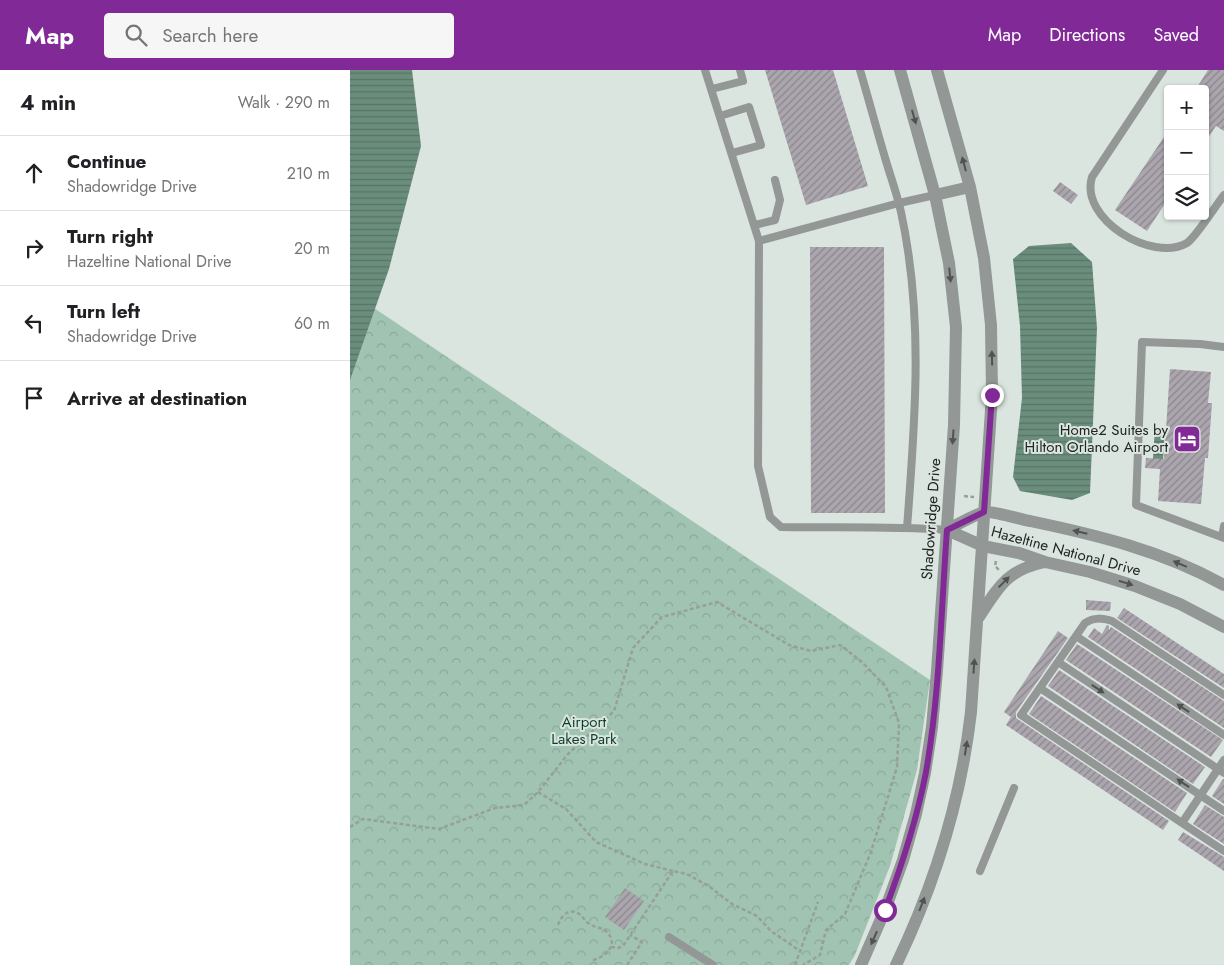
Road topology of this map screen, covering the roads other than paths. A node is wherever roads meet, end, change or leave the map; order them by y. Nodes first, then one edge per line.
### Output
1 (705, 70) edge
2 (740, 70) edge
3 (860, 70) edge
4 (900, 70) edge
5 (937, 70) edge
6 (1163, 70) edge
7 (712, 89) junction
8 (720, 116) junction
9 (732, 153) junction
10 (775, 180) dead end
11 (970, 187) junction
12 (936, 195) junction
13 (1224, 195) edge
14 (899, 203) junction
15 (755, 225) junction
16 (759, 241) junction
17 (1224, 347) edge
18 (984, 512) junction
19 (1224, 526) edge
20 (907, 528) junction
21 (947, 530) junction
22 (1223, 537) edge
23 (983, 546) junction
24 (1045, 562) junction
25 (1224, 584) edge
26 (977, 619) junction
27 (1224, 627) edge
28 (1076, 636) junction
29 (1058, 662) junction
30 (1040, 688) junction
31 (1224, 695) edge
32 (1224, 735) edge
33 (1224, 760) edge
34 (1221, 771) edge
35 (1014, 788) dead end
36 (1200, 795) junction
37 (1224, 810) edge
38 (1182, 823) junction
39 (1224, 851) edge
40 (980, 871) dead end
41 (669, 937) dead end
42 (713, 965) edge
43 (861, 965) edge
44 (896, 965) edge

1 - 7 lane
2 - 7 lane
3 - 14 lane
4 -> 12 street, Shadowridge Drive
11 -> 5 street
6 - 13 lane
7 - 8 lane
8 - 9 lane
8 - 9 lane
9 - 15 lane
10 - 15 lane
11 - 12 street
18 -> 11 street
12 - 14 lane
12 -> 21 street, Shadowridge Drive
14 - 16 lane
14 - 20 lane
15 - 16 lane
16 - 20 lane
17 - 22 lane
18 - 21 street, Hazeltine National Drive
18 - 23 street
25 -> 18 street, Hazeltine National Drive
19 - 22 lane
20 - 21 lane
21 - 23 street, Hazeltine National Drive
21 -> 43 street, Shadowridge Drive
23 - 24 street, Hazeltine National Drive
23 - 26 street
26 -> 24 street
24 -> 27 street, Hazeltine National Drive
44 -> 26 street
28 - 29 lane
28 - 31 lane
32 -> 28 lane
29 - 30 lane
29 -> 34 lane
36 -> 30 lane
30 - 38 lane
33 - 34 lane
34 - 36 lane
35 - 40 lane
36 - 37 lane
36 - 38 lane
38 - 39 lane
41 - 42 lane

